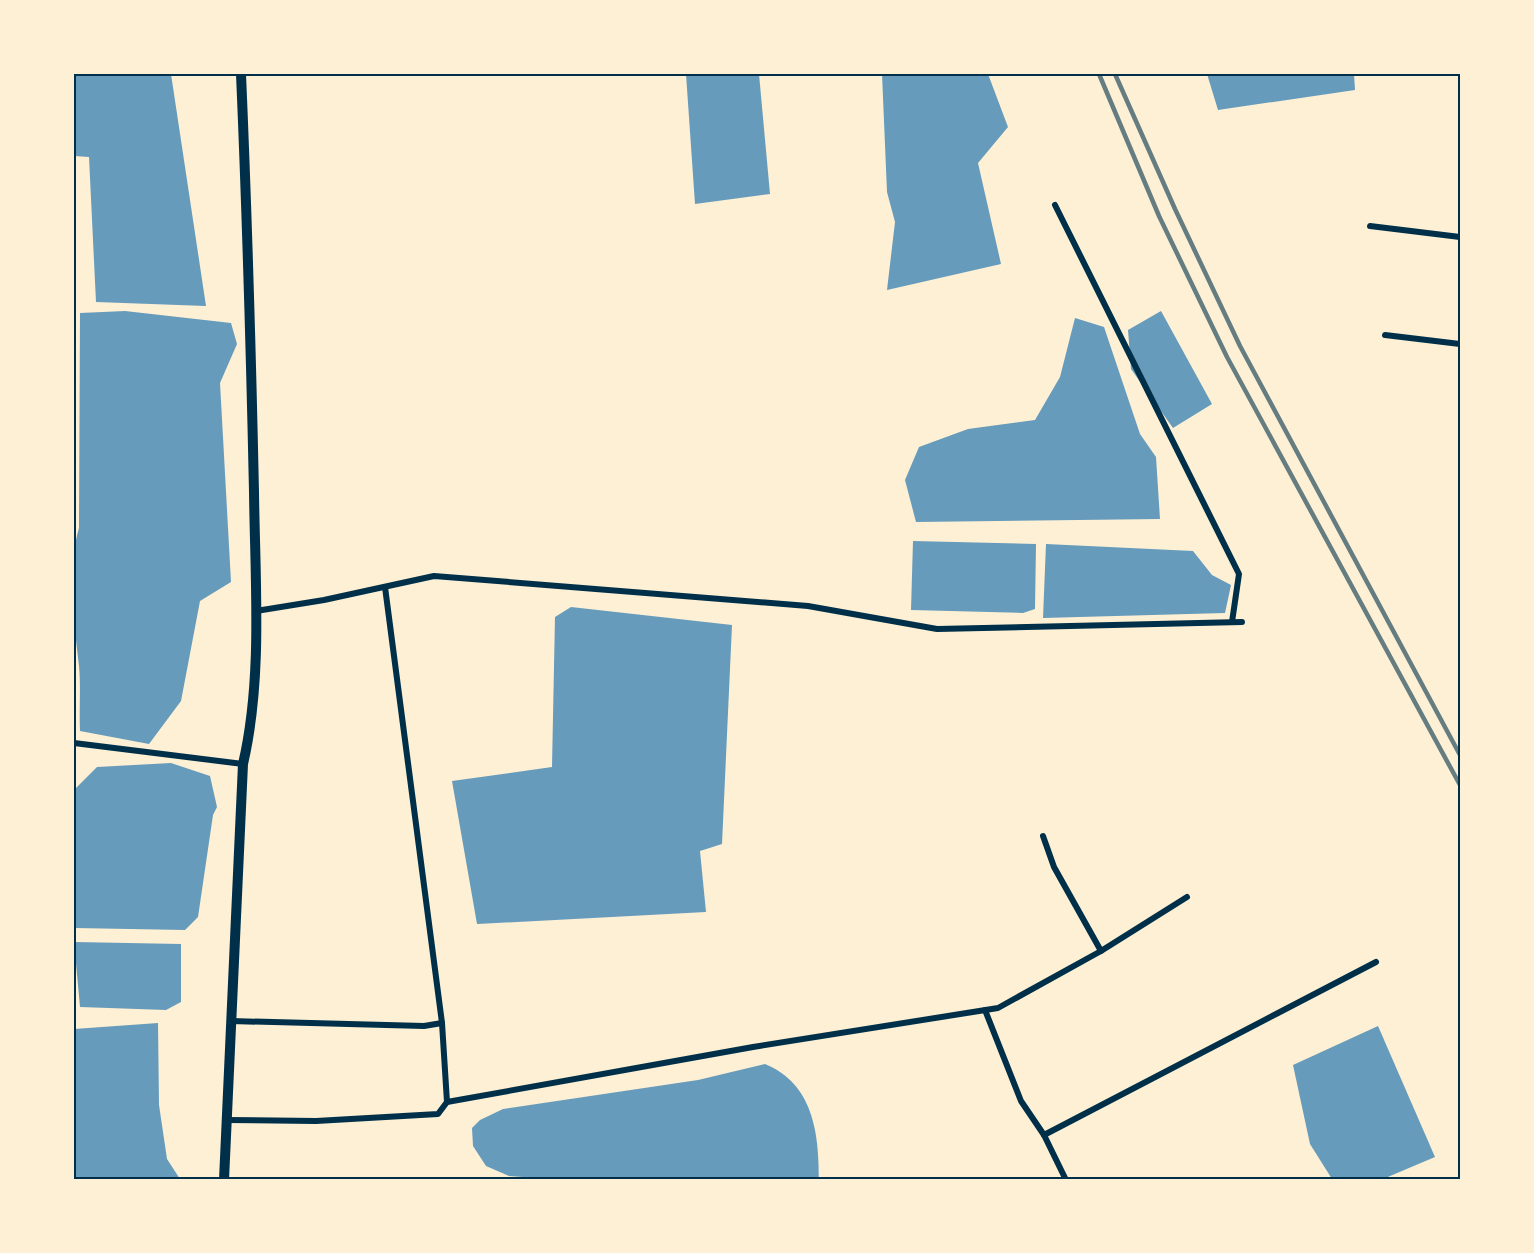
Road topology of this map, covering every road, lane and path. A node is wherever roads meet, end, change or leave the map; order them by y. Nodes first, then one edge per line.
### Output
1 (241, 74) edge
2 (1054, 205) dead end
3 (1370, 226) dead end
4 (1461, 237) edge
5 (1385, 335) dead end
6 (1461, 344) edge
7 (385, 587) junction
8 (256, 611) junction
9 (1232, 622) junction
10 (1242, 622) dead end
11 (74, 743) edge
12 (243, 764) junction
13 (1043, 836) dead end
14 (1187, 897) dead end
15 (1101, 951) junction
16 (1376, 962) dead end
17 (985, 1010) junction
18 (231, 1021) junction
19 (442, 1023) junction
20 (447, 1102) junction
21 (226, 1120) junction
22 (1044, 1135) junction
23 (224, 1179) edge
24 (1066, 1179) edge

1 - 8 street
2 - 9 street
3 - 4 street
5 - 6 street
7 - 8 street
7 - 9 street
7 - 19 street
8 - 12 street
9 - 10 street
11 - 12 street
12 - 18 street
13 - 15 street
14 - 15 street
15 - 17 street
16 - 22 street
17 - 20 street
17 - 22 street
18 - 19 street
18 - 21 street
19 - 20 street
20 - 21 street
21 - 23 street
22 - 24 street

